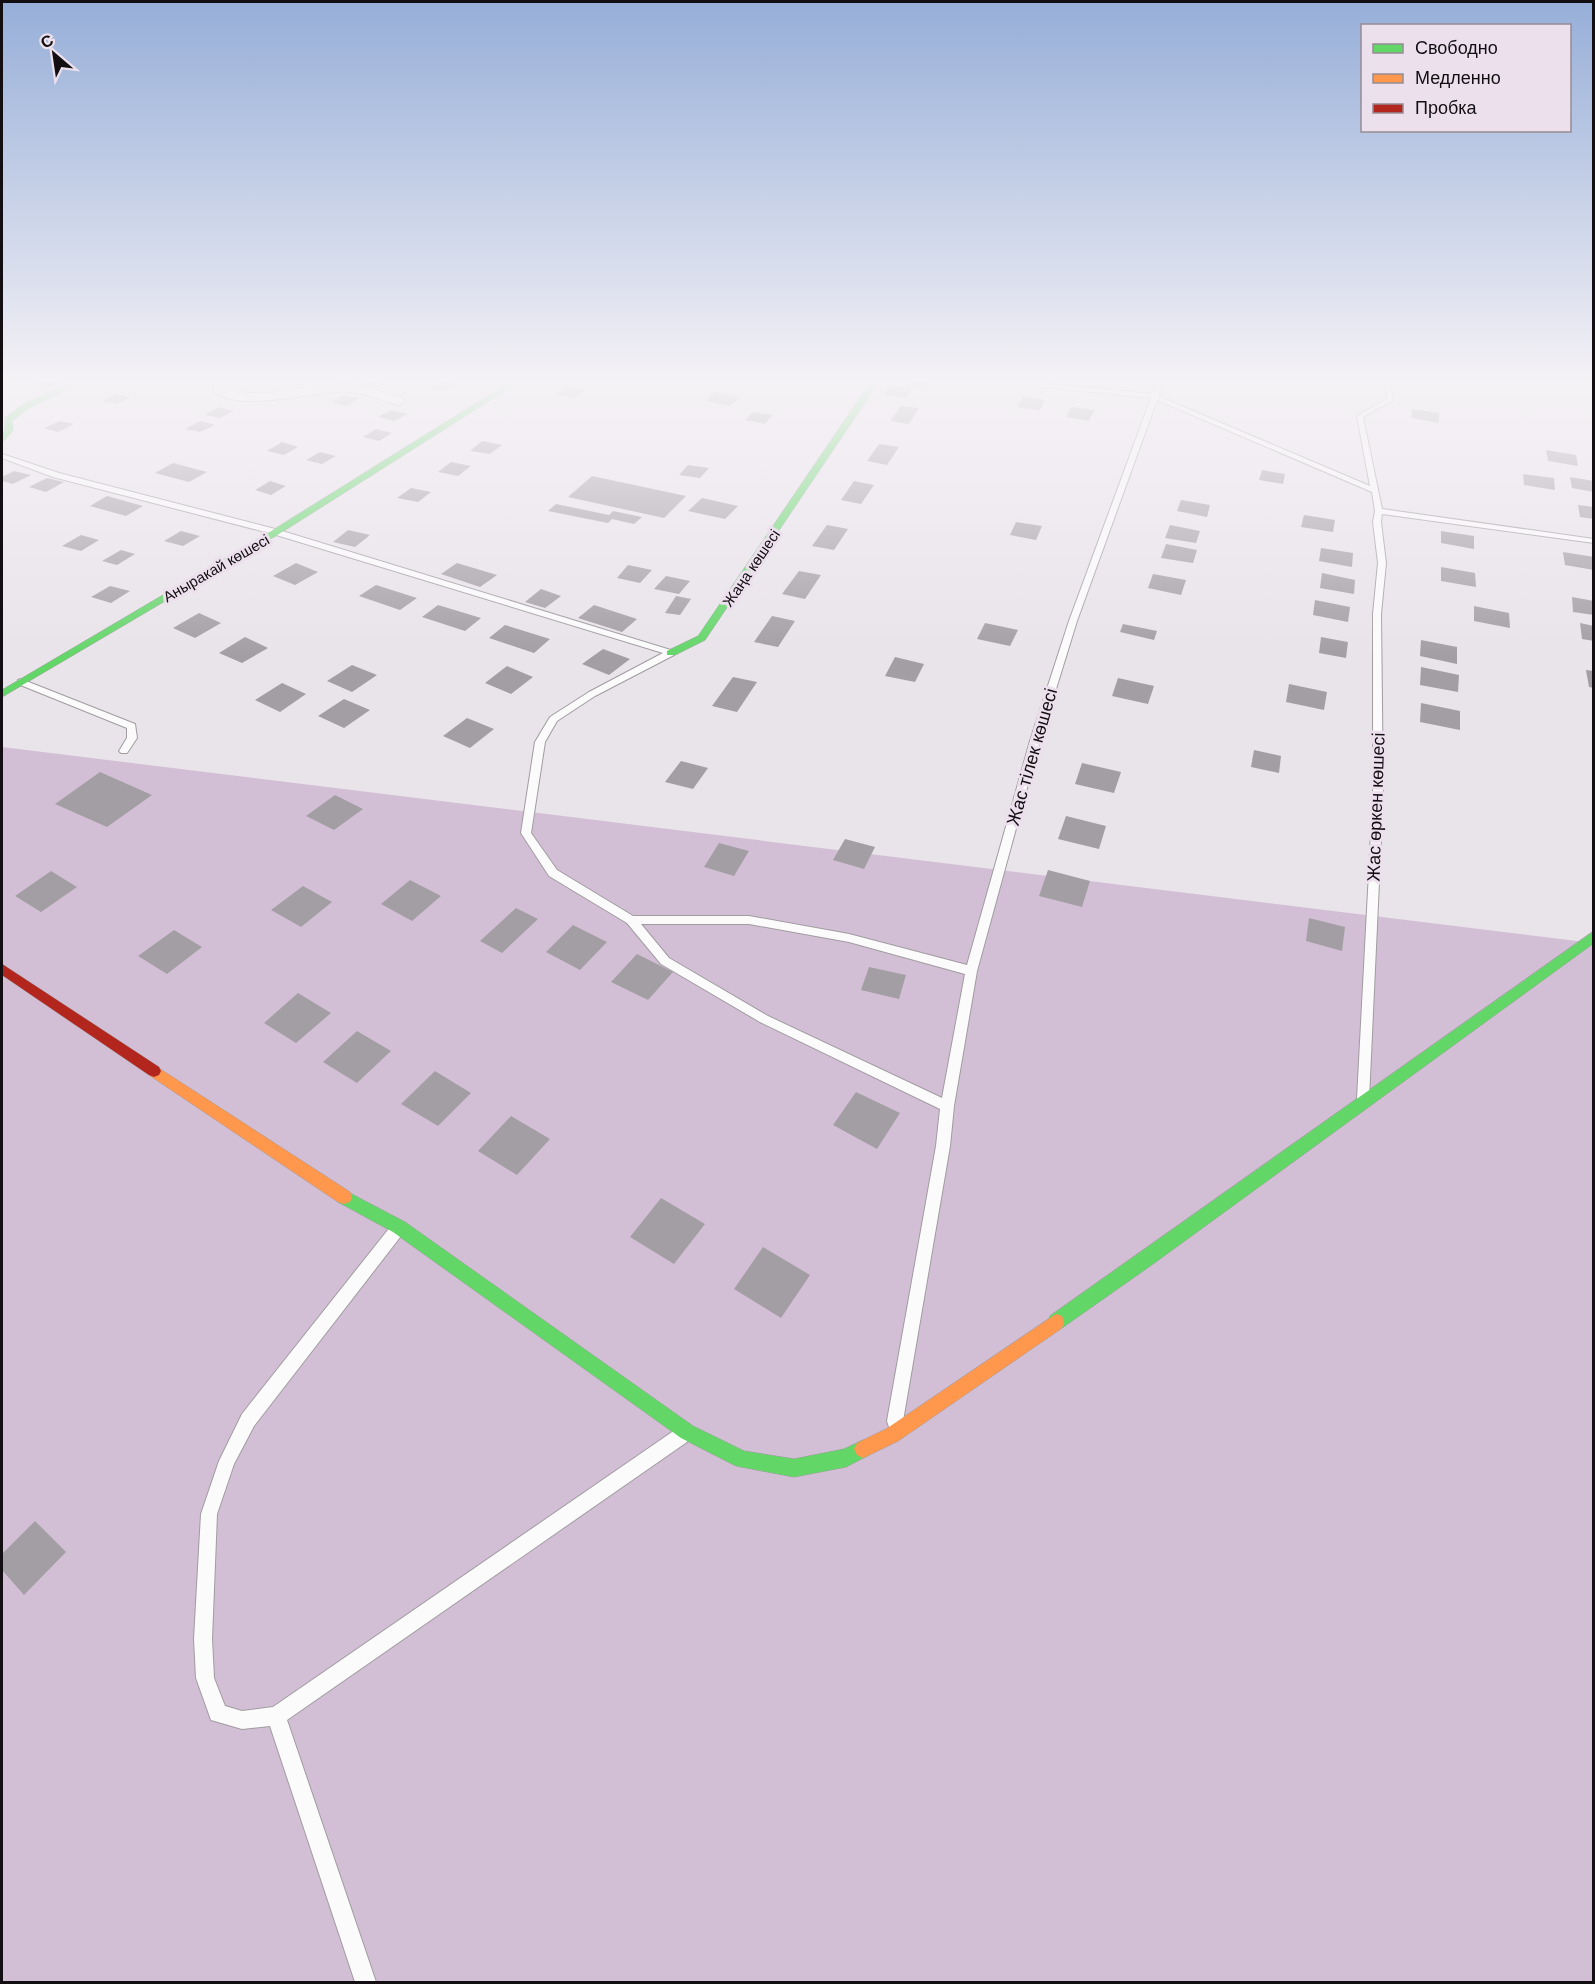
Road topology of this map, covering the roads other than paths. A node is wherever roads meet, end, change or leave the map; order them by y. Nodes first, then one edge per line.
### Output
1 (46, 472) edge
2 (372, 472) edge
3 (814, 472) edge
4 (1126, 472) edge
5 (1330, 472) edge
6 (1371, 472) edge
7 (1375, 491) junction
8 (1379, 511) junction
9 (276, 532) junction
10 (1593, 541) edge
11 (672, 653) junction
12 (21, 682) junction
13 (2, 694) edge
14 (124, 751) dead end
15 (631, 920) junction
16 (1593, 936) edge
17 (2, 969) edge
18 (971, 971) junction
19 (1362, 1105) junction
20 (947, 1106) junction
21 (399, 1227) junction
22 (687, 1432) junction
23 (892, 1434) junction
24 (276, 1716) junction
25 (365, 1983) edge

1 - 9 lane
2 - 9 street, Аныракай көшесі
3 - 11 street, Жаңа көшесі
4 - 18 lane, Жас тілек көшесі
5 - 7 lane
6 - 7 lane, Жас өркен көшесі
7 - 8 lane, Жас өркен көшесі
8 - 10 lane
8 - 19 lane, Жас өркен көшесі
9 - 11 lane
9 - 12 street, Аныракай көшесі
11 - 15 lane
12 - 13 street, Аныракай көшесі
12 - 14 lane
15 - 18 lane
15 - 20 lane
16 - 19 street
17 - 21 street
18 - 20 lane, Жас тілек көшесі
19 - 23 street
20 - 23 lane, Жас тілек көшесі
21 - 22 street
21 - 24 lane
22 - 23 street
22 - 24 lane
24 - 25 lane

